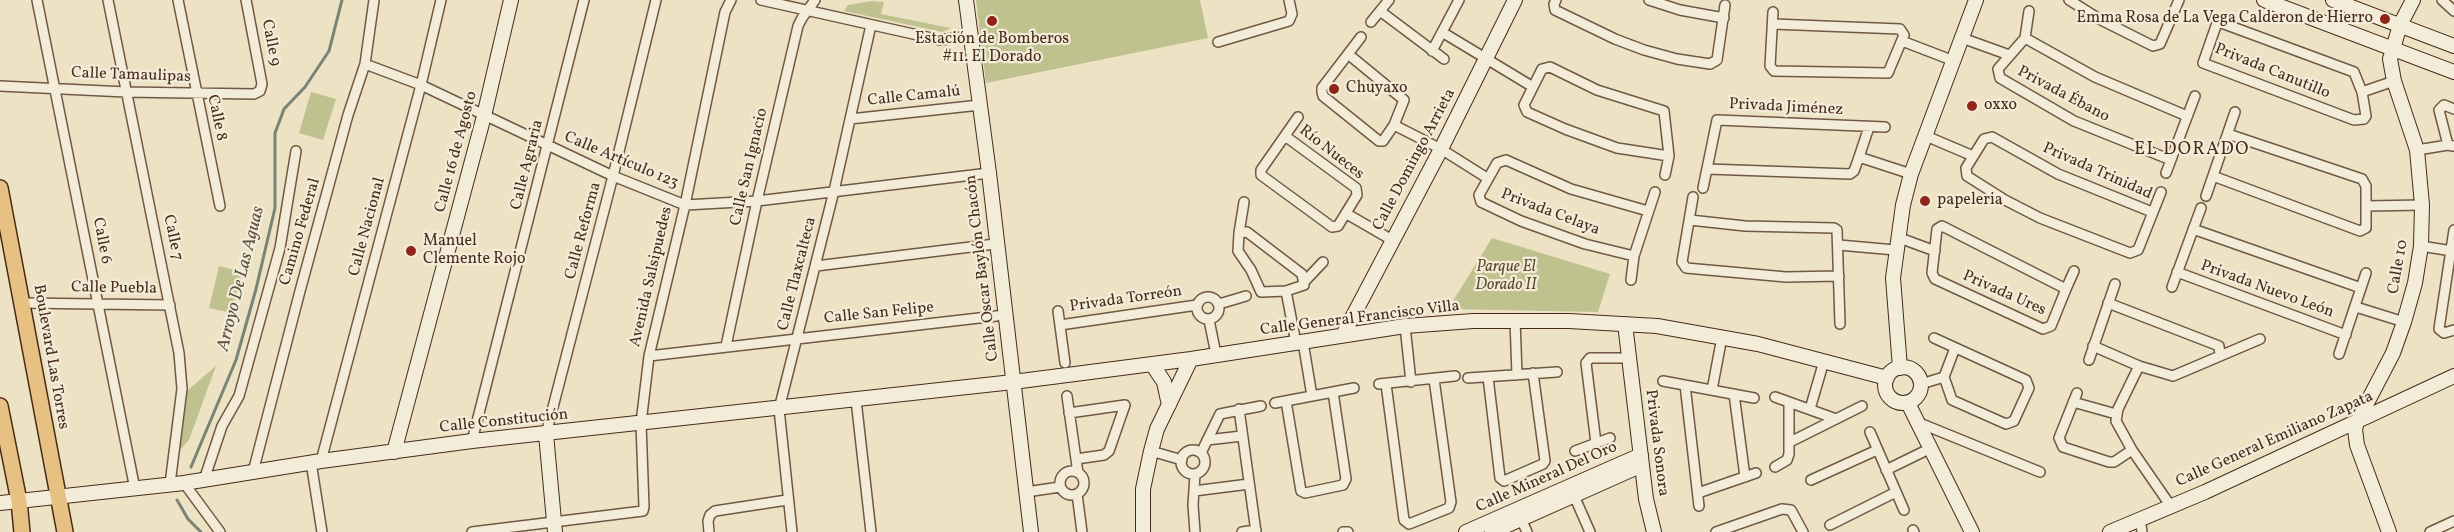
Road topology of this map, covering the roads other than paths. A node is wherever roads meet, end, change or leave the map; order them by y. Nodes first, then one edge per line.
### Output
1 (37, 0) edge
2 (108, 0) edge
3 (178, 0) edge
4 (246, 0) edge
5 (374, 0) edge
6 (441, 0) edge
7 (511, 0) edge
8 (585, 0) edge
9 (656, 0) edge
10 (731, 0) edge
11 (761, 0) edge
12 (815, 0) edge
13 (966, 0) edge
14 (1289, 0) edge
15 (1389, 0) edge
16 (1447, 0) edge
17 (1515, 0) edge
18 (1556, 0) edge
19 (1649, 0) edge
20 (1976, 0) edge
21 (2068, 0) edge
22 (2264, 0) edge
23 (2333, 0) edge
24 (2413, 0) edge
25 (2442, 0) edge
26 (2176, 1) edge
27 (1458, 3) edge
28 (1725, 5) dead end
29 (808, 10) junction
30 (2454, 10) edge
31 (1380, 11) junction
32 (2029, 11) dead end
33 (1773, 12) dead end
34 (1724, 18) junction
35 (1371, 22) dead end
36 (1773, 24) junction
37 (871, 25) junction
38 (2400, 25) junction
39 (1442, 32) junction
40 (970, 36) junction
41 (1361, 37) dead end
42 (1962, 38) junction
43 (2025, 38) junction
44 (1902, 41) junction
45 (1218, 42) dead end
46 (2454, 46) edge
47 (2392, 48) junction
48 (1432, 51) junction
49 (1348, 54) junction
50 (2009, 56) junction
51 (1487, 58) junction
52 (1444, 59) dead end
53 (1954, 61) junction
54 (365, 64) junction
55 (2454, 72) edge
56 (2394, 81) junction
57 (421, 85) junction
58 (0, 86) edge
59 (1533, 87) junction
60 (55, 88) junction
61 (260, 91) joint
62 (126, 92) junction
63 (2362, 92) junction
64 (196, 93) junction
65 (2195, 96) dead end
66 (980, 105) junction
67 (2454, 109) edge
68 (2235, 112) dead end
69 (484, 116) junction
70 (2187, 116) junction
71 (1298, 117) dead end
72 (850, 119) junction
73 (1394, 125) junction
74 (1869, 127) junction
75 (1885, 127) dead end
76 (2228, 134) junction
77 (1285, 136) junction
78 (1926, 136) junction
79 (548, 146) junction
80 (2451, 146) edge
81 (1441, 149) junction
82 (2417, 150) junction
83 (296, 151) dead end
84 (1669, 156) junction
85 (1973, 156) junction
86 (1859, 157) junction
87 (2171, 160) junction
88 (1707, 169) junction
89 (989, 173) junction
90 (2166, 173) dead end
91 (1911, 174) junction
92 (1665, 175) dead end
93 (613, 176) junction
94 (2213, 176) junction
95 (1487, 178) junction
96 (0, 188) edge
97 (1703, 188) dead end
98 (834, 191) junction
99 (1655, 192) dead end
100 (2161, 192) dead end
101 (2206, 196) dead end
102 (1693, 197) dead end
103 (757, 201) junction
104 (1244, 202) dead end
105 (685, 204) junction
106 (2422, 205) junction
107 (220, 206) dead end
108 (2367, 206) junction
109 (2201, 208) dead end
110 (1648, 211) junction
111 (2152, 212) junction
112 (1347, 214) junction
113 (1690, 220) junction
114 (2193, 229) junction
115 (2454, 230) edge
116 (1239, 233) junction
117 (1392, 240) junction
118 (1896, 243) junction
119 (995, 244) junction
120 (1839, 245) junction
121 (2421, 246) junction
122 (1935, 251) junction
123 (2452, 251) junction
124 (1634, 256) junction
125 (1323, 262) dead end
126 (816, 266) junction
127 (2074, 271) dead end
128 (2177, 272) junction
129 (2366, 273) dead end
130 (1839, 276) junction
131 (1631, 280) dead end
132 (1305, 281) junction
133 (2115, 284) dead end
134 (2172, 287) dead end
135 (2361, 288) junction
136 (2066, 289) junction
137 (1286, 291) junction
138 (1246, 296) dead end
139 (22, 303) junction
140 (98, 303) junction
141 (2108, 303) junction
142 (1219, 304) junction
143 (170, 305) junction
144 (1197, 305) junction
145 (2356, 307) junction
146 (1058, 311) dead end
147 (1005, 315) junction
148 (1209, 320) junction
149 (1515, 320) junction
150 (2404, 322) junction
151 (1625, 324) junction
152 (1840, 324) dead end
153 (1060, 326) junction
154 (1405, 326) junction
155 (2454, 330) edge
156 (1343, 335) junction
157 (2346, 335) junction
158 (1722, 337) junction
159 (798, 338) junction
160 (1934, 339) dead end
161 (2260, 339) dead end
162 (1301, 345) junction
163 (726, 346) junction
164 (2093, 346) junction
165 (1955, 348) junction
166 (1216, 354) junction
167 (2339, 354) dead end
168 (2220, 355) junction
169 (649, 356) junction
170 (1629, 358) junction
171 (1191, 359) junction
172 (2089, 360) dead end
173 (1824, 361) junction
174 (1065, 363) dead end
175 (1152, 364) junction
176 (2139, 366) junction
177 (1900, 368) junction
178 (1557, 372) dead end
179 (1533, 374) junction
180 (1517, 375) junction
181 (1455, 376) dead end
182 (2454, 376) edge
183 (1488, 377) junction
184 (1944, 377) junction
185 (1468, 378) dead end
186 (1887, 378) junction
187 (1434, 379) junction
188 (1663, 381) dead end
189 (1013, 382) junction
190 (1411, 382) junction
191 (1921, 384) junction
192 (1685, 385) junction
193 (1354, 388) dead end
194 (1712, 390) junction
195 (1333, 392) junction
196 (1734, 394) junction
197 (1067, 396) dead end
198 (1312, 396) junction
199 (1775, 397) dead end
200 (1754, 398) dead end
201 (856, 400) junction
202 (1286, 401) junction
203 (1789, 402) junction
204 (1275, 403) dead end
205 (1908, 403) junction
206 (1169, 405) junction
207 (1261, 405) dead end
208 (0, 406) edge
209 (1862, 406) dead end
210 (778, 409) junction
211 (1239, 409) junction
212 (1810, 409) junction
213 (1069, 413) junction
214 (2116, 414) junction
215 (1836, 419) junction
216 (1917, 422) junction
217 (2356, 422) junction
218 (641, 423) junction
219 (1869, 432) dead end
220 (546, 434) junction
221 (1242, 436) junction
222 (1610, 438) dead end
223 (1207, 440) junction
224 (472, 441) junction
225 (1790, 442) junction
226 (1596, 443) junction
227 (1931, 448) junction
228 (1877, 450) junction
229 (2132, 450) junction
230 (1151, 451) junction
231 (1575, 451) dead end
232 (394, 452) junction
233 (1201, 453) junction
234 (1076, 459) junction
235 (1182, 460) junction
236 (1641, 460) junction
237 (316, 462) junction
238 (1775, 467) dead end
239 (1886, 470) junction
240 (253, 472) junction
241 (1756, 472) dead end
242 (2040, 472) dead end
243 (1078, 473) junction
244 (1195, 474) junction
245 (1745, 477) junction
246 (204, 480) junction
247 (1811, 480) dead end
248 (184, 483) junction
249 (170, 484) junction
250 (1249, 484) junction
251 (1060, 487) junction
252 (135, 489) junction
253 (1194, 491) junction
254 (1572, 491) junction
255 (1026, 492) junction
256 (1896, 492) junction
257 (1698, 493) junction
258 (1077, 494) junction
259 (58, 498) junction
260 (787, 500) junction
261 (19, 501) junction
262 (0, 503) edge
263 (2170, 505) junction
264 (1699, 506) dead end
265 (1904, 510) dead end
266 (1522, 520) edge
267 (2454, 521) edge
268 (1830, 525) dead end
269 (2141, 525) edge
270 (555, 527) edge
271 (1256, 531) edge
272 (1800, 531) edge
273 (22, 532) edge
274 (65, 532) edge
275 (220, 532) edge
276 (322, 532) edge
277 (472, 532) edge
278 (709, 532) edge
279 (792, 532) edge
280 (871, 532) edge
281 (1031, 532) edge
282 (1082, 532) edge
283 (1143, 532) edge
284 (1194, 532) edge
285 (1242, 532) edge
286 (1343, 532) edge
287 (1348, 532) edge
288 (1466, 532) edge
289 (1492, 532) edge
290 (1590, 532) edge
291 (1654, 532) edge
292 (1716, 532) edge
293 (1972, 532) edge
294 (2110, 532) edge
295 (2389, 532) edge
296 (2430, 532) edge

1 - 60 street, Calle 6
2 - 62 street, Calle 7
3 - 64 street, Calle 8
4 - 61 street, Calle 9
5 - 54 street, Camino Federal
6 - 57 street, Calle Nacional
7 - 69 street, Calle 16 de Agosto
8 - 79 street, Calle Agraria
9 - 93 street, Calle Reforma
10 - 105 street, Avenida Salsipuedes
11 - 29 street
12 - 29 street, Calle San Ignacio
13 - 40 street, Calle Oscar Baylón Chacón
14 - 45 street
15 - 31 street
16 - 27 street
17 - 51 street, Calle Domingo Arrieta
18 - 34 street
19 - 34 street
20 - 42 street
21 - 26 street
22 - 47 street
23 - 38 street
24 - 38 street, Calle 10
25 - 30 street
27 - 39 street
28 - 34 street
29 - 37 street
29 - 103 street, Calle San Ignacio
31 - 35 street
31 - 48 street
32 - 43 street
33 - 36 street
36 - 44 street
36 - 44 street
37 - 40 street
37 - 72 street, Calle Tlaxcalteca
38 - 46 street
38 - 47 street, Calle 10
39 - 48 street
39 - 51 street
40 - 66 street, Calle Oscar Baylón Chacón
41 - 49 street
42 - 50 street, Privada Ébano
42 - 53 street
43 - 50 street, Privada Ébano
43 - 70 street, Privada Ébano
44 - 53 street
47 - 55 street
47 - 56 street, Calle 10
48 - 52 street
49 - 73 street
49 - 73 street
50 - 87 street, Privada Ébano
51 - 59 street
51 - 81 street, Calle Domingo Arrieta
53 - 78 street
54 - 57 street, Calle Artículo 123
54 - 240 street, Camino Federal
56 - 63 street
56 - 82 street, Calle 10
57 - 69 street, Calle Artículo 123
57 - 237 street, Calle Nacional
58 - 60 street, Calle Tamaulipas
59 - 84 street
59 - 84 street
60 - 62 street, Calle Tamaulipas
60 - 140 street, Calle 6
61 - 64 street, Calle Tamaulipas
62 - 64 street, Calle Tamaulipas
62 - 143 street, Calle 7
63 - 63 street, Privada Canutillo
64 - 107 street, Calle 8
65 - 70 street
66 - 72 street, Calle Camalú
66 - 89 street, Calle Oscar Baylón Chacón
67 - 80 street
68 - 76 street
69 - 79 street, Calle Artículo 123
69 - 232 street, Calle 16 de Agosto
70 - 87 street
71 - 77 street, Río Nueces
72 - 98 street, Calle Tlaxcalteca
73 - 81 street, Privada Celaya
74 - 75 street, Privada Jiménez
74 - 86 street
74 - 88 street, Privada Jiménez
76 - 94 street
76 - 108 street
77 - 112 street, Río Nueces
77 - 112 street, Río Nueces
78 - 85 street
78 - 91 street
79 - 93 street, Calle Artículo 123
79 - 224 street, Calle Agraria
80 - 82 street
81 - 95 street, Privada Celaya
81 - 117 street, Calle Domingo Arrieta
82 - 106 street, Calle 10
83 - 246 street
84 - 92 street
85 - 111 street, Privada Trinidad
85 - 111 street, Privada Trinidad
86 - 88 street
86 - 91 street
87 - 90 street
88 - 97 street, Privada Jiménez
89 - 98 street, Calle Artículo 123
89 - 119 street, Calle Oscar Baylón Chacón
91 - 118 street
93 - 105 street, Calle Artículo 123
93 - 220 street, Calle Reforma
94 - 101 street
94 - 108 street
95 - 110 street, Privada Celaya
95 - 124 street, Privada Celaya
96 - 139 main road, Boulevard Las Torres
98 - 103 street, Calle Artículo 123
98 - 126 street, Calle Tlaxcalteca
99 - 110 street
100 - 111 street, Privada Trinidad
102 - 113 street
103 - 105 street, Calle Artículo 123
103 - 163 street, Calle San Ignacio
104 - 116 street
105 - 169 street, Avenida Salsipuedes
106 - 108 street
106 - 121 street, Calle 10
109 - 114 street, Privada Nuevo León
110 - 124 street
112 - 117 street
113 - 120 street
113 - 130 street
114 - 128 street, Privada Nuevo León
114 - 135 street, Privada Nuevo León
115 - 123 street
116 - 132 street
116 - 137 street
117 - 156 street, Calle Domingo Arrieta
118 - 120 street
118 - 122 street
118 - 177 street
119 - 126 street
119 - 147 street, Calle Oscar Baylón Chacón
120 - 130 street
121 - 123 street
121 - 150 street, Calle 10
122 - 136 street, Privada Ures
122 - 136 street, Privada Ures
123 - 155 street
124 - 131 street
125 - 132 street
126 - 159 street, Calle Tlaxcalteca
127 - 136 street, Privada Ures
128 - 134 street, Privada Nuevo León
128 - 157 street, Privada Nuevo León
129 - 135 street, Privada Nuevo León
130 - 152 street
132 - 137 street
133 - 141 street
135 - 145 street, Privada Nuevo León
137 - 162 street
138 - 142 street
139 - 140 street, Calle Puebla
139 - 259 main road, Boulevard Las Torres
140 - 143 street, Calle Puebla
140 - 252 street, Calle 6
141 - 164 street
141 - 168 street
142 - 144 street
142 - 148 street
143 - 249 street, Calle 7
144 - 148 street
144 - 153 street, Privada Torreón
145 - 150 street, Privada Nuevo León
145 - 157 street, Privada Nuevo León
146 - 153 street, Privada Torreón
147 - 159 street, Calle San Felipe
147 - 189 street, Calle Oscar Baylón Chacón
148 - 166 street
149 - 151 street, Calle General Francisco Villa
149 - 154 street, Calle General Francisco Villa
149 - 180 street
150 - 217 street, Calle 10
151 - 158 street, Calle General Francisco Villa
151 - 170 street, Privada Sonora
153 - 174 street, Privada Torreón
154 - 156 street, Calle General Francisco Villa
154 - 190 street
156 - 162 street, Calle General Francisco Villa
157 - 167 street, Privada Nuevo León
158 - 173 street, Calle General Francisco Villa
158 - 194 street
159 - 163 street, Calle San Felipe
159 - 210 street, Calle Tlaxcalteca
160 - 165 street
161 - 168 street
162 - 166 street, Calle General Francisco Villa
162 - 198 street
163 - 169 street, Calle San Felipe
164 - 172 street
164 - 176 street
165 - 184 street
165 - 184 street
166 - 171 street, Calle General Francisco Villa
168 - 176 street
169 - 218 street, Avenida Salsipuedes
170 - 226 street
170 - 236 street, Privada Sonora
171 - 175 street, Calle General Francisco Villa
171 - 206 street
173 - 186 street, Calle General Francisco Villa
173 - 212 street
175 - 189 street, Calle General Francisco Villa
175 - 206 street
176 - 214 street
177 - 186 street
177 - 191 street
178 - 179 street
179 - 180 street
179 - 183 street
180 - 183 street
181 - 187 street
182 - 217 street, Calle General Emiliano Zapata
183 - 185 street
184 - 191 street
186 - 205 street
187 - 190 street
187 - 190 street
188 - 192 street
189 - 201 street, Calle Constitución
189 - 255 street, Calle Oscar Baylón Chacón
191 - 205 street
192 - 194 street
192 - 257 street
193 - 195 street
194 - 196 street
195 - 198 street
195 - 202 street
196 - 200 street
196 - 245 street
197 - 213 street
198 - 202 street
199 - 203 street
201 - 210 street, Calle Constitución
201 - 280 street
202 - 204 street
203 - 212 street
203 - 225 street
205 - 216 street
206 - 230 street
207 - 211 street
208 - 261 main road
209 - 215 street
210 - 218 street, Calle Constitución
210 - 260 street, Calle Tlaxcalteca
211 - 221 street
211 - 223 street
212 - 215 street
213 - 234 street
213 - 234 street
214 - 229 street
214 - 229 street
215 - 225 street
216 - 227 street
216 - 242 street
217 - 263 street, Calle General Emiliano Zapata
217 - 295 street
218 - 220 street, Calle Constitución
218 - 270 street, Avenida Salsipuedes
219 - 228 street
220 - 224 street, Calle Constitución
220 - 270 street
221 - 223 street
221 - 250 street
222 - 226 street
223 - 233 street
224 - 232 street, Calle Constitución
225 - 238 street
226 - 231 street
227 - 239 street
227 - 293 street
228 - 239 street
228 - 247 street
229 - 263 street
230 - 235 street
230 - 283 street
232 - 237 street, Calle Constitución
233 - 235 street
233 - 244 street
234 - 243 street
235 - 244 street
236 - 254 street, Calle Mineral Del Oro
236 - 291 street, Privada Sonora
237 - 240 street, Calle Constitución
237 - 276 street
239 - 256 street
240 - 246 street, Calle Constitución
241 - 245 street
243 - 251 street
243 - 258 street
244 - 253 street
245 - 257 street
246 - 248 street, Calle Constitución
248 - 249 street, Calle Constitución
248 - 275 street
249 - 252 street, Calle Constitución
250 - 253 street
250 - 271 street
251 - 255 street
251 - 258 street
252 - 259 street, Calle Constitución
253 - 284 street
254 - 266 street, Calle Mineral Del Oro
254 - 290 street
255 - 281 street, Calle Oscar Baylón Chacón
256 - 265 street
256 - 268 street
257 - 264 street
258 - 282 street
259 - 261 street, Calle Constitución
259 - 274 main road, Boulevard Las Torres
260 - 278 street
260 - 279 street, Calle Tlaxcalteca
261 - 262 street, Calle Constitución
261 - 273 main road
263 - 269 street, Calle General Emiliano Zapata
266 - 288 street, Calle Mineral Del Oro
266 - 289 street, Calle Mineral Del Oro
267 - 296 street
269 - 294 street, Calle General Emiliano Zapata
270 - 277 street
271 - 285 street
272 - 292 street
286 - 287 street

